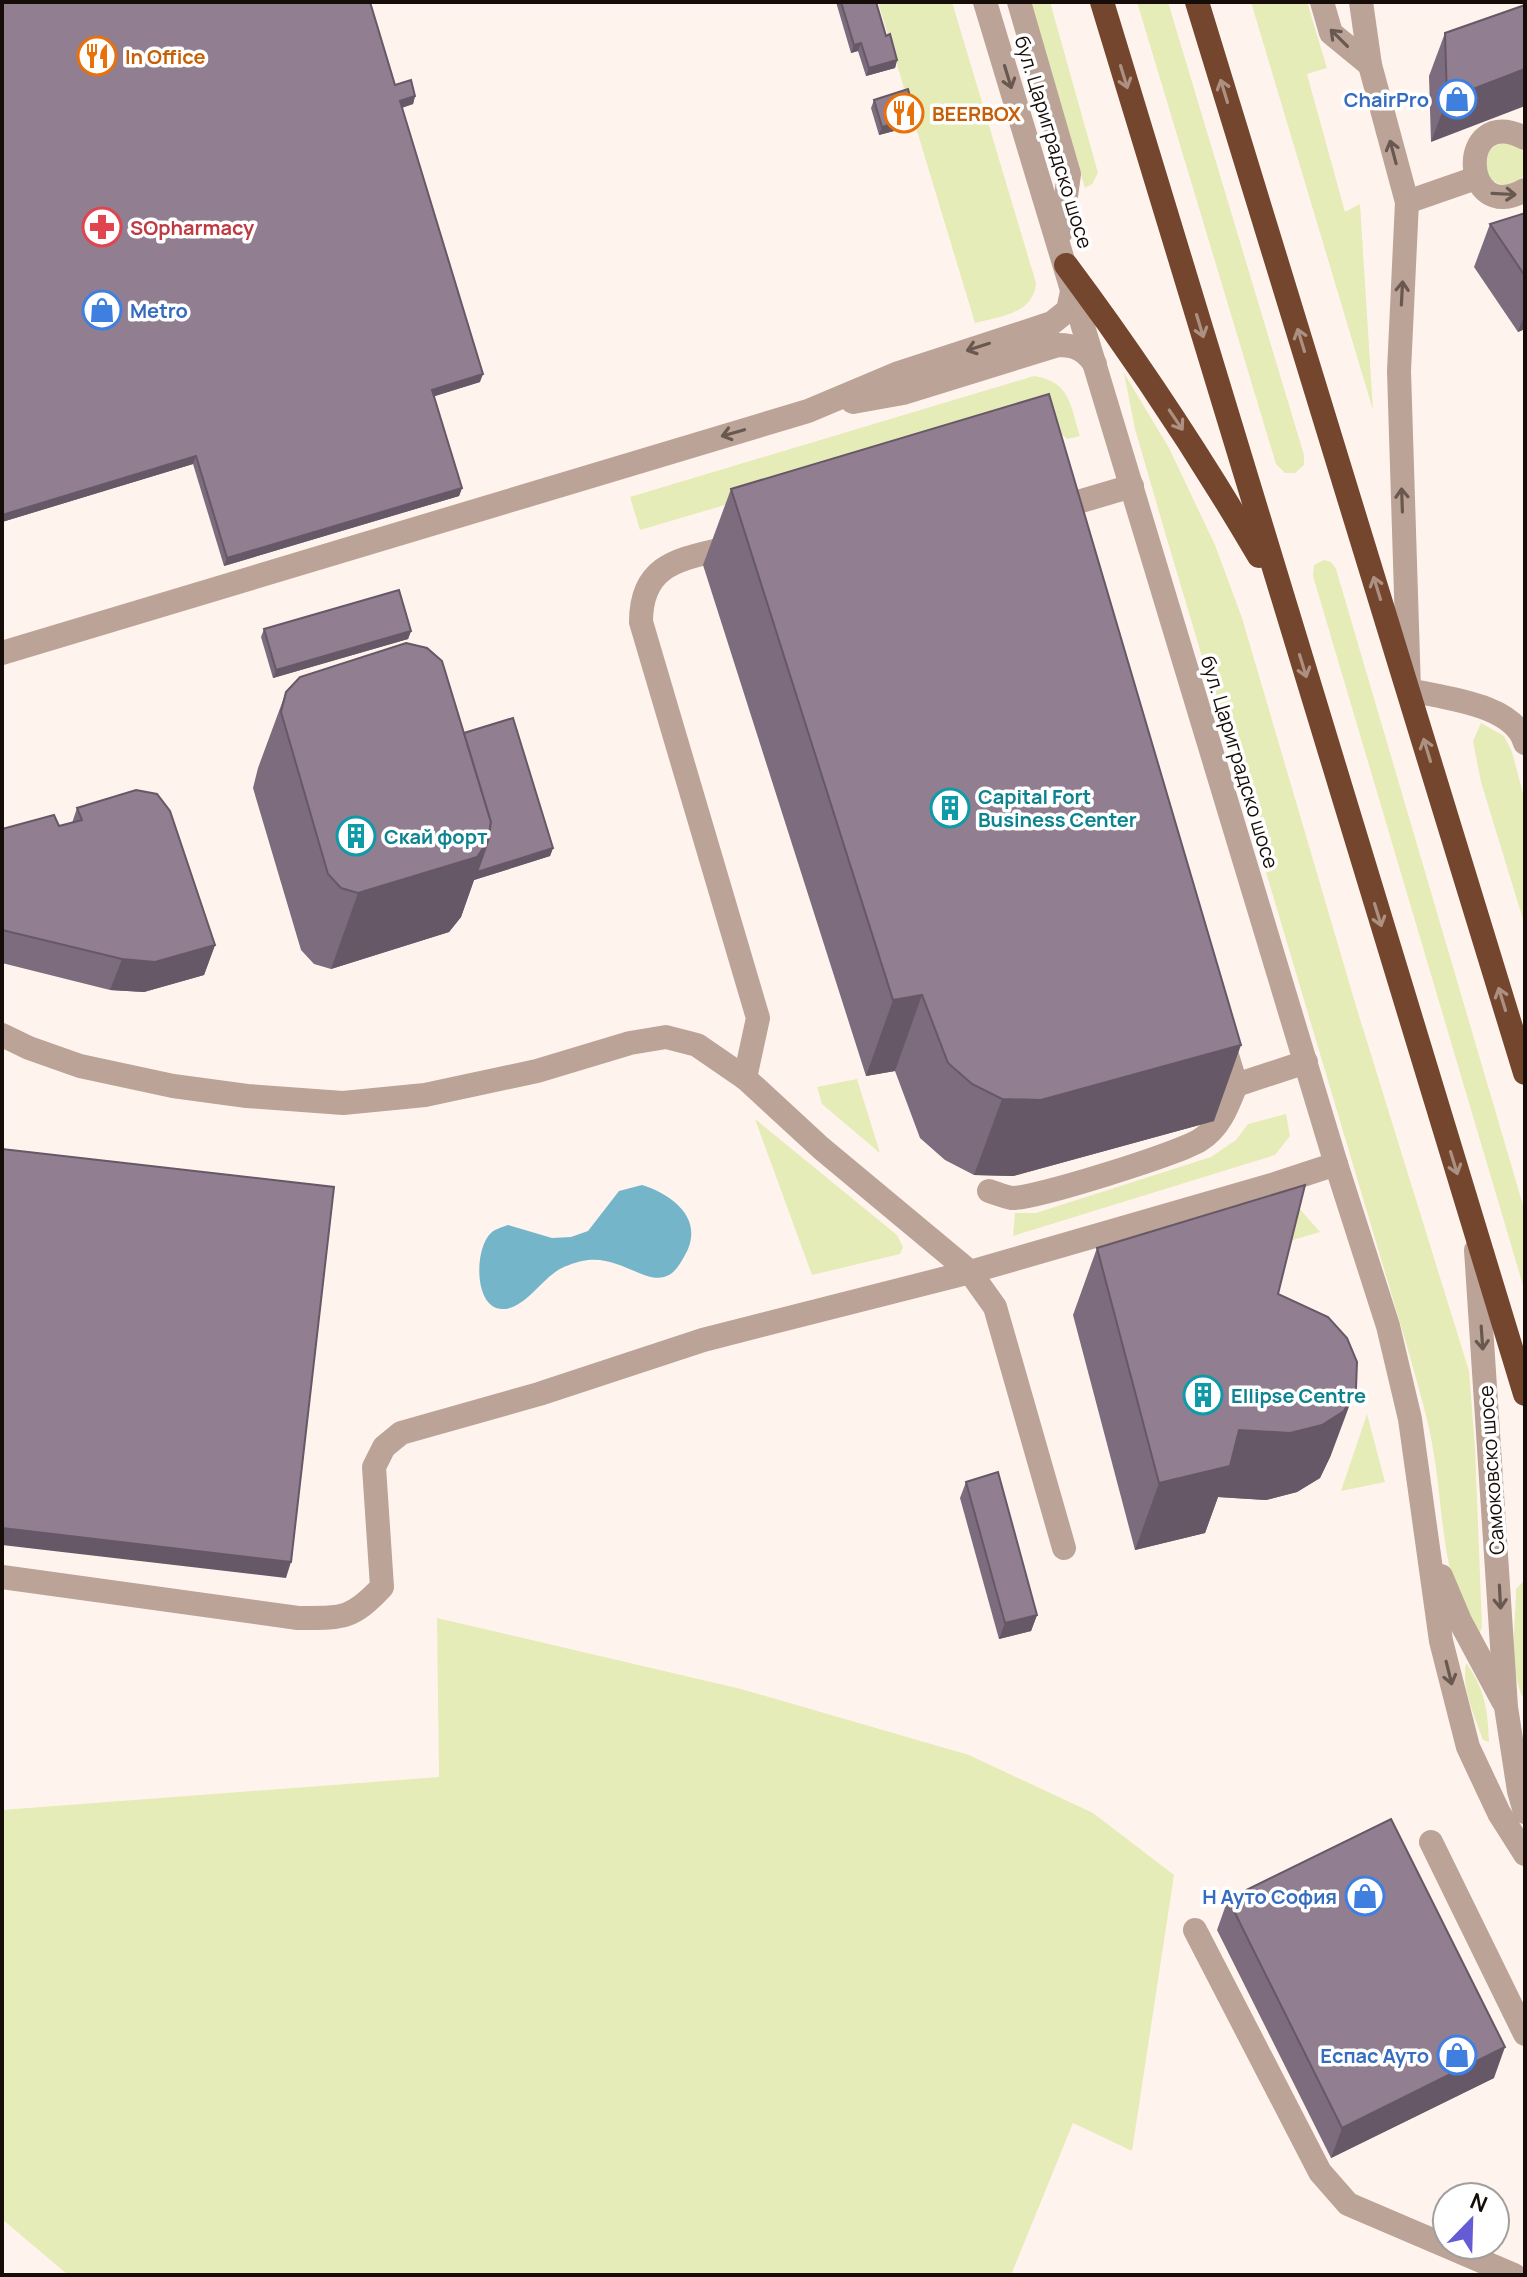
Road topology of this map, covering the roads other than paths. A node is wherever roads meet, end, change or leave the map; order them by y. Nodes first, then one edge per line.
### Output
1 (985, 2) edge
2 (1019, 2) edge
3 (1102, 2) edge
4 (1197, 2) edge
5 (1322, 2) edge
6 (1361, 2) edge
7 (1370, 65) junction
8 (1525, 138) edge
9 (1476, 178) junction
10 (1525, 190) edge
11 (1407, 202) junction
12 (1066, 265) junction
13 (1095, 364) junction
14 (808, 411) junction
15 (1053, 480) edge
16 (1132, 486) junction
17 (755, 540) edge
18 (1280, 591) junction
19 (2, 653) edge
20 (1409, 690) junction
21 (1524, 734) edge
22 (1218, 1024) edge
23 (2, 1035) edge
24 (1306, 1062) junction
25 (1525, 1073) edge
26 (745, 1078) junction
27 (1236, 1085) junction
28 (1336, 1164) junction
29 (989, 1191) dead end
30 (1474, 1232) junction
31 (970, 1272) junction
32 (1525, 1394) edge
33 (1427, 1541) junction
34 (1064, 1548) dead end
35 (2, 1577) edge
36 (1506, 1707) junction
37 (1525, 1733) edge
38 (1525, 1812) edge
39 (1431, 1842) dead end
40 (1525, 1854) edge
41 (1195, 1930) dead end
42 (1525, 2034) edge
43 (1505, 2273) edge

1 -> 12 street, бул. Цариградско шосе
2 - 12 street
3 -> 18 highway
20 -> 4 highway
7 -> 5 street
6 - 7 street
11 -> 7 street
8 - 9 street
9 -> 10 street
9 - 11 street
20 -> 11 street
12 - 13 street, бул. Цариградско шосе
12 -> 14 street
12 -> 18 highway
13 - 14 street
13 - 16 street, бул. Цариградско шосе
14 -> 19 street
15 - 16 street
16 - 24 street, бул. Цариградско шосе
17 - 26 street
18 -> 30 highway
20 - 21 street
25 -> 20 highway
22 - 27 street
23 - 26 street
24 - 27 street
24 - 28 street, бул. Цариградско шосе
26 - 31 street
27 - 29 street
28 - 31 street
28 - 33 street, бул. Цариградско шосе
30 - 32 highway
30 -> 36 street, Самоковско шосе
31 - 34 street
31 - 35 street
33 - 36 street, бул. Цариградско шосе
33 -> 40 street, бул. Цариградско шосе
36 - 37 street
36 - 38 street, Самоковско шосе
39 - 42 street
41 - 43 street

